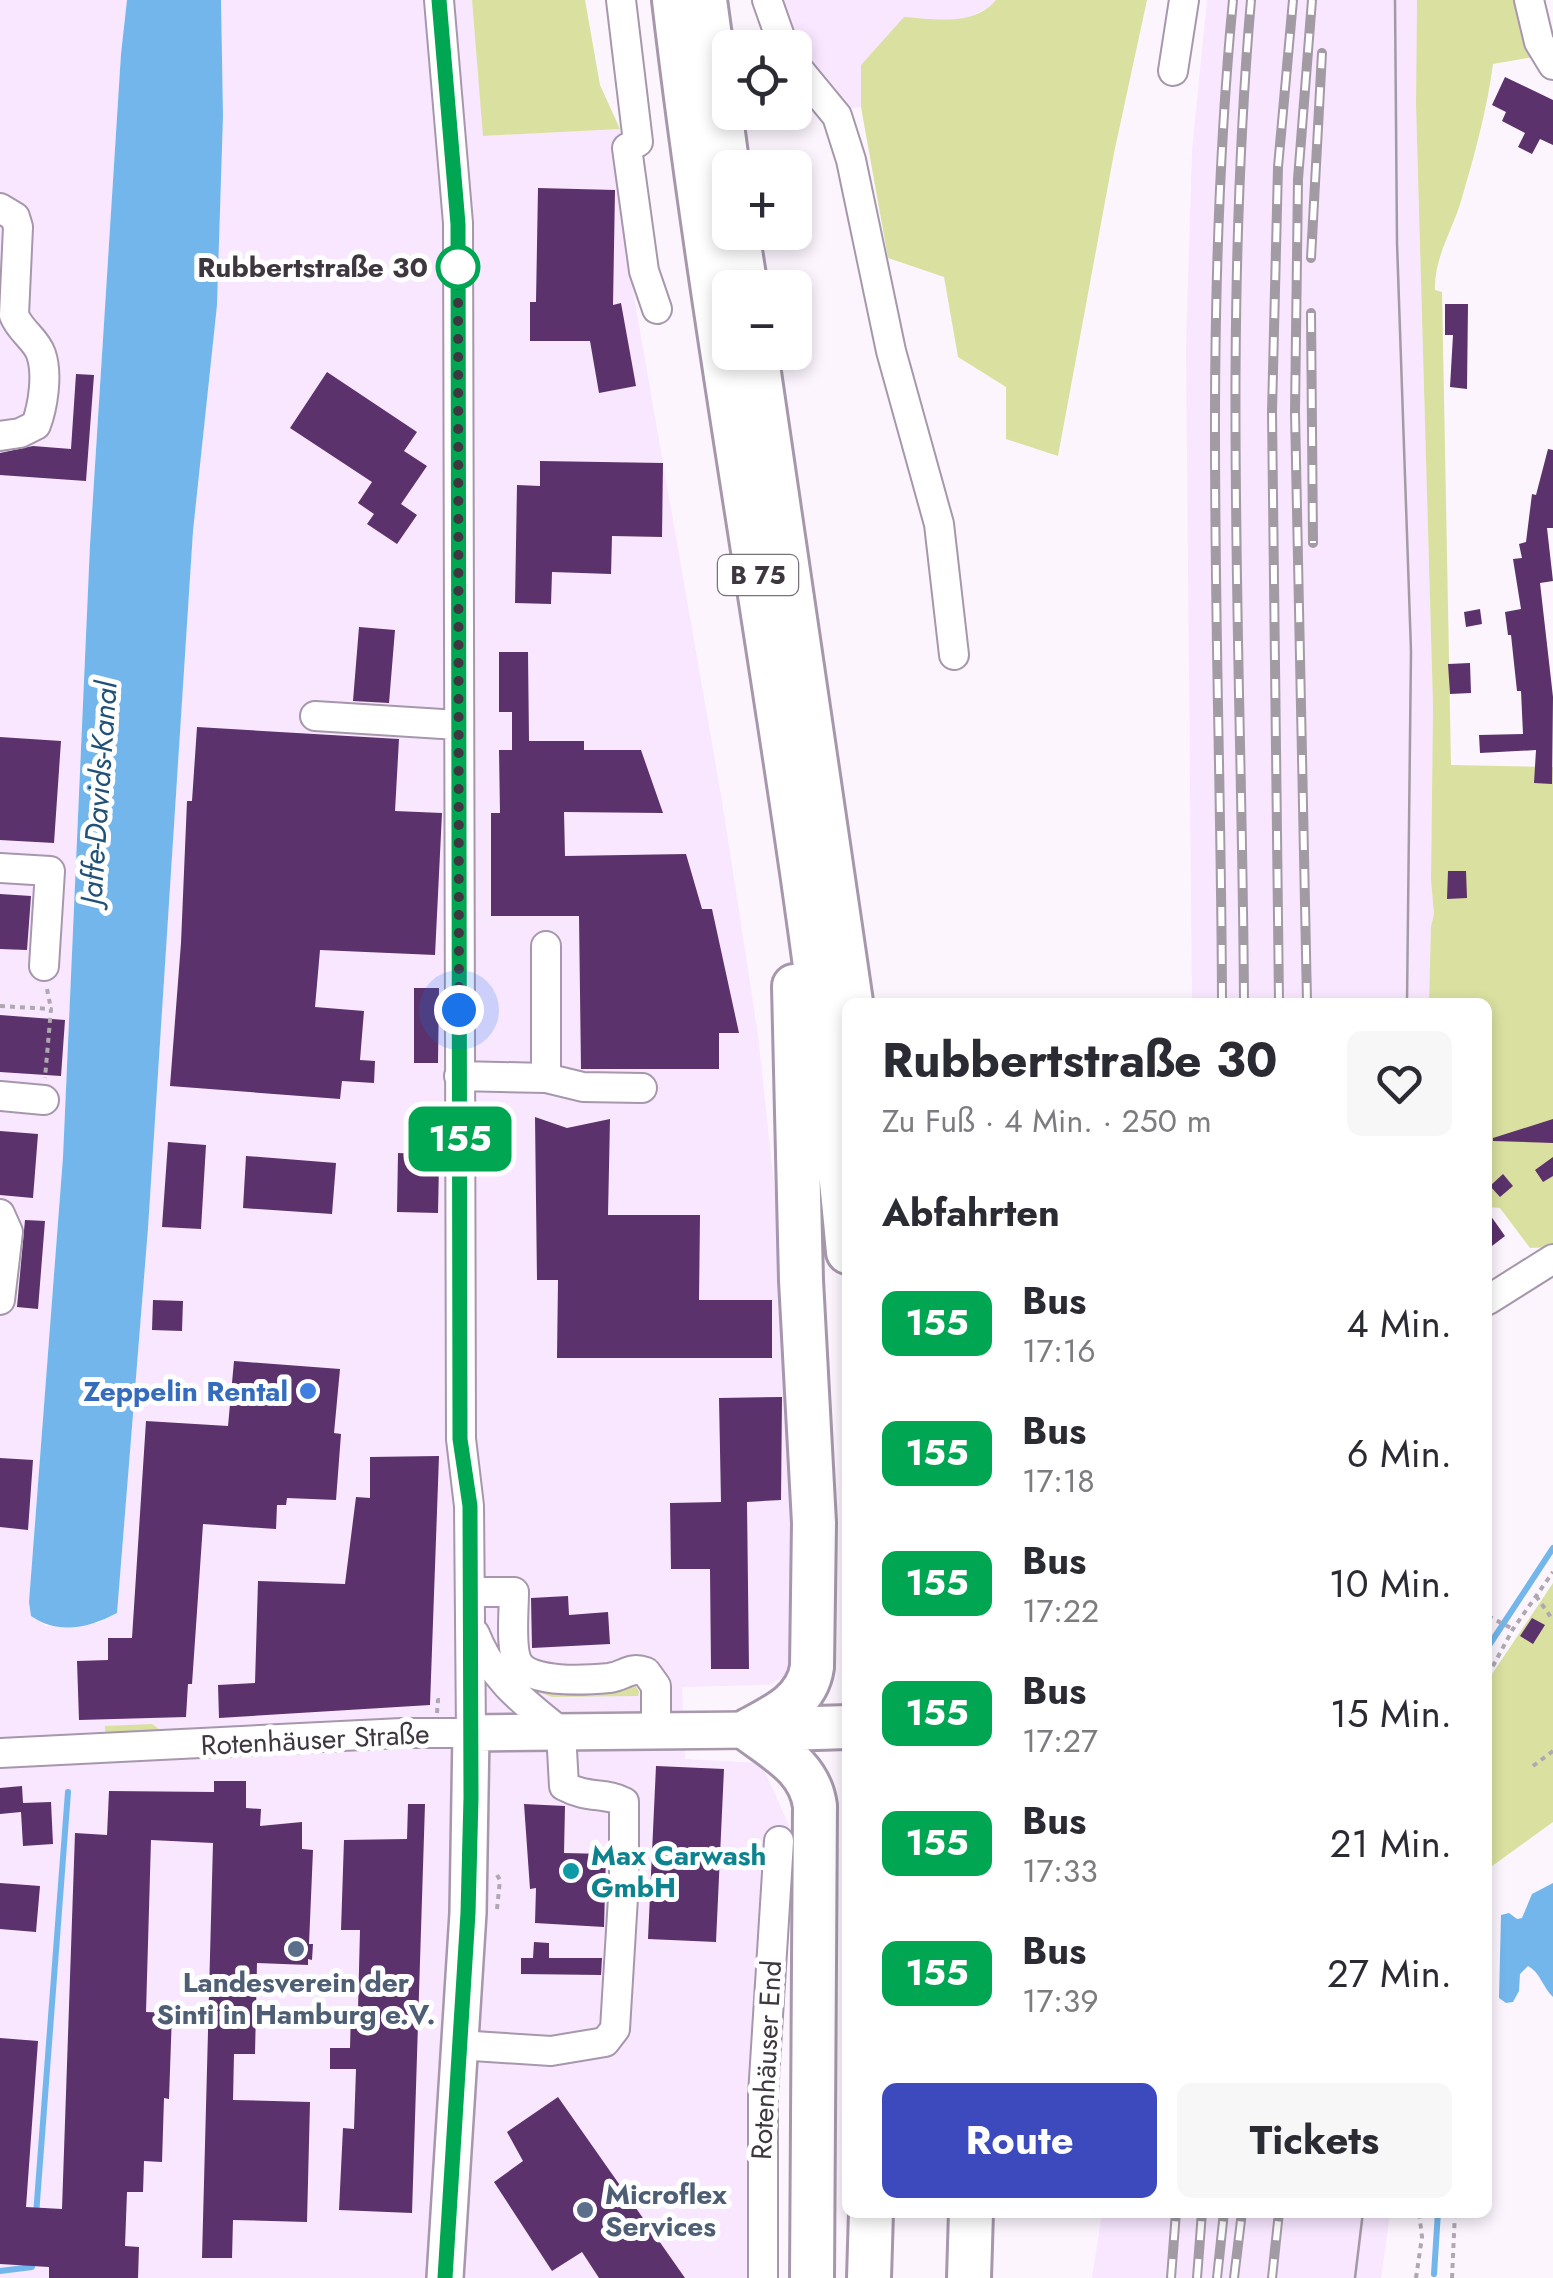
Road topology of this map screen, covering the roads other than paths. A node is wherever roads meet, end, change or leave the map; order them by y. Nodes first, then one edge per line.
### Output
1 (439, 0) edge
2 (620, 0) edge
3 (674, 0) edge
4 (705, 0) edge
5 (767, 0) edge
6 (1184, 0) edge
7 (1528, 0) edge
8 (778, 30) edge
9 (1553, 65) edge
10 (1173, 71) dead end
11 (812, 86) edge
12 (725, 150) edge
13 (0, 208) edge
14 (657, 309) dead end
15 (759, 370) edge
16 (0, 436) edge
17 (954, 655) dead end
18 (315, 716) dead end
19 (458, 725) junction
20 (0, 868) edge
21 (801, 880) junction
22 (844, 941) junction
23 (546, 946) dead end
24 (44, 966) dead end
25 (851, 998) edge
26 (865, 998) edge
27 (460, 1076) junction
28 (546, 1078) junction
29 (642, 1088) dead end
30 (0, 1096) edge
31 (44, 1100) road end
32 (842, 1198) edge
33 (0, 1214) edge
34 (1553, 1259) edge
35 (1492, 1297) edge
36 (0, 1300) edge
37 (471, 1592) junction
38 (471, 1623) junction
39 (842, 1727) edge
40 (749, 1730) junction
41 (656, 1731) junction
42 (561, 1732) junction
43 (471, 1734) junction
44 (0, 1753) edge
45 (779, 1841) dead end
46 (458, 2045) junction
47 (871, 2218) edge
48 (900, 2218) edge
49 (972, 2218) edge
50 (445, 2278) edge
51 (763, 2278) edge
52 (812, 2278) edge
53 (870, 2278) edge
54 (899, 2278) edge
55 (969, 2278) edge

1 - 19 street
2 - 14 street
3 - 21 highway, B 75
4 - 12 highway
5 - 8 street
6 - 10 street
7 - 9 street
11 - 17 street
13 - 16 street
15 - 22 highway, B 75
18 - 19 street
19 - 27 street
20 - 24 street
21 - 32 highway, B 75
21 - 40 highway, B 75
22 - 25 highway, B 75
22 - 26 highway
23 - 28 street
27 - 28 street
27 - 37 street
28 - 29 street
30 - 31 street
33 - 36 street
34 - 35 street
37 - 38 street
37 - 41 street
38 - 42 street
38 - 43 street
39 - 40 highway
40 - 41 main road, Rotenhäuser Straße
40 - 52 highway
41 - 42 main road, Rotenhäuser Straße
42 - 43 main road, Rotenhäuser Straße
42 - 46 street
43 - 44 street, Rotenhäuser Straße
43 - 46 main road
45 - 51 street, Rotenhäuser End
46 - 50 main road
47 - 53 highway
48 - 54 highway
49 - 55 highway

